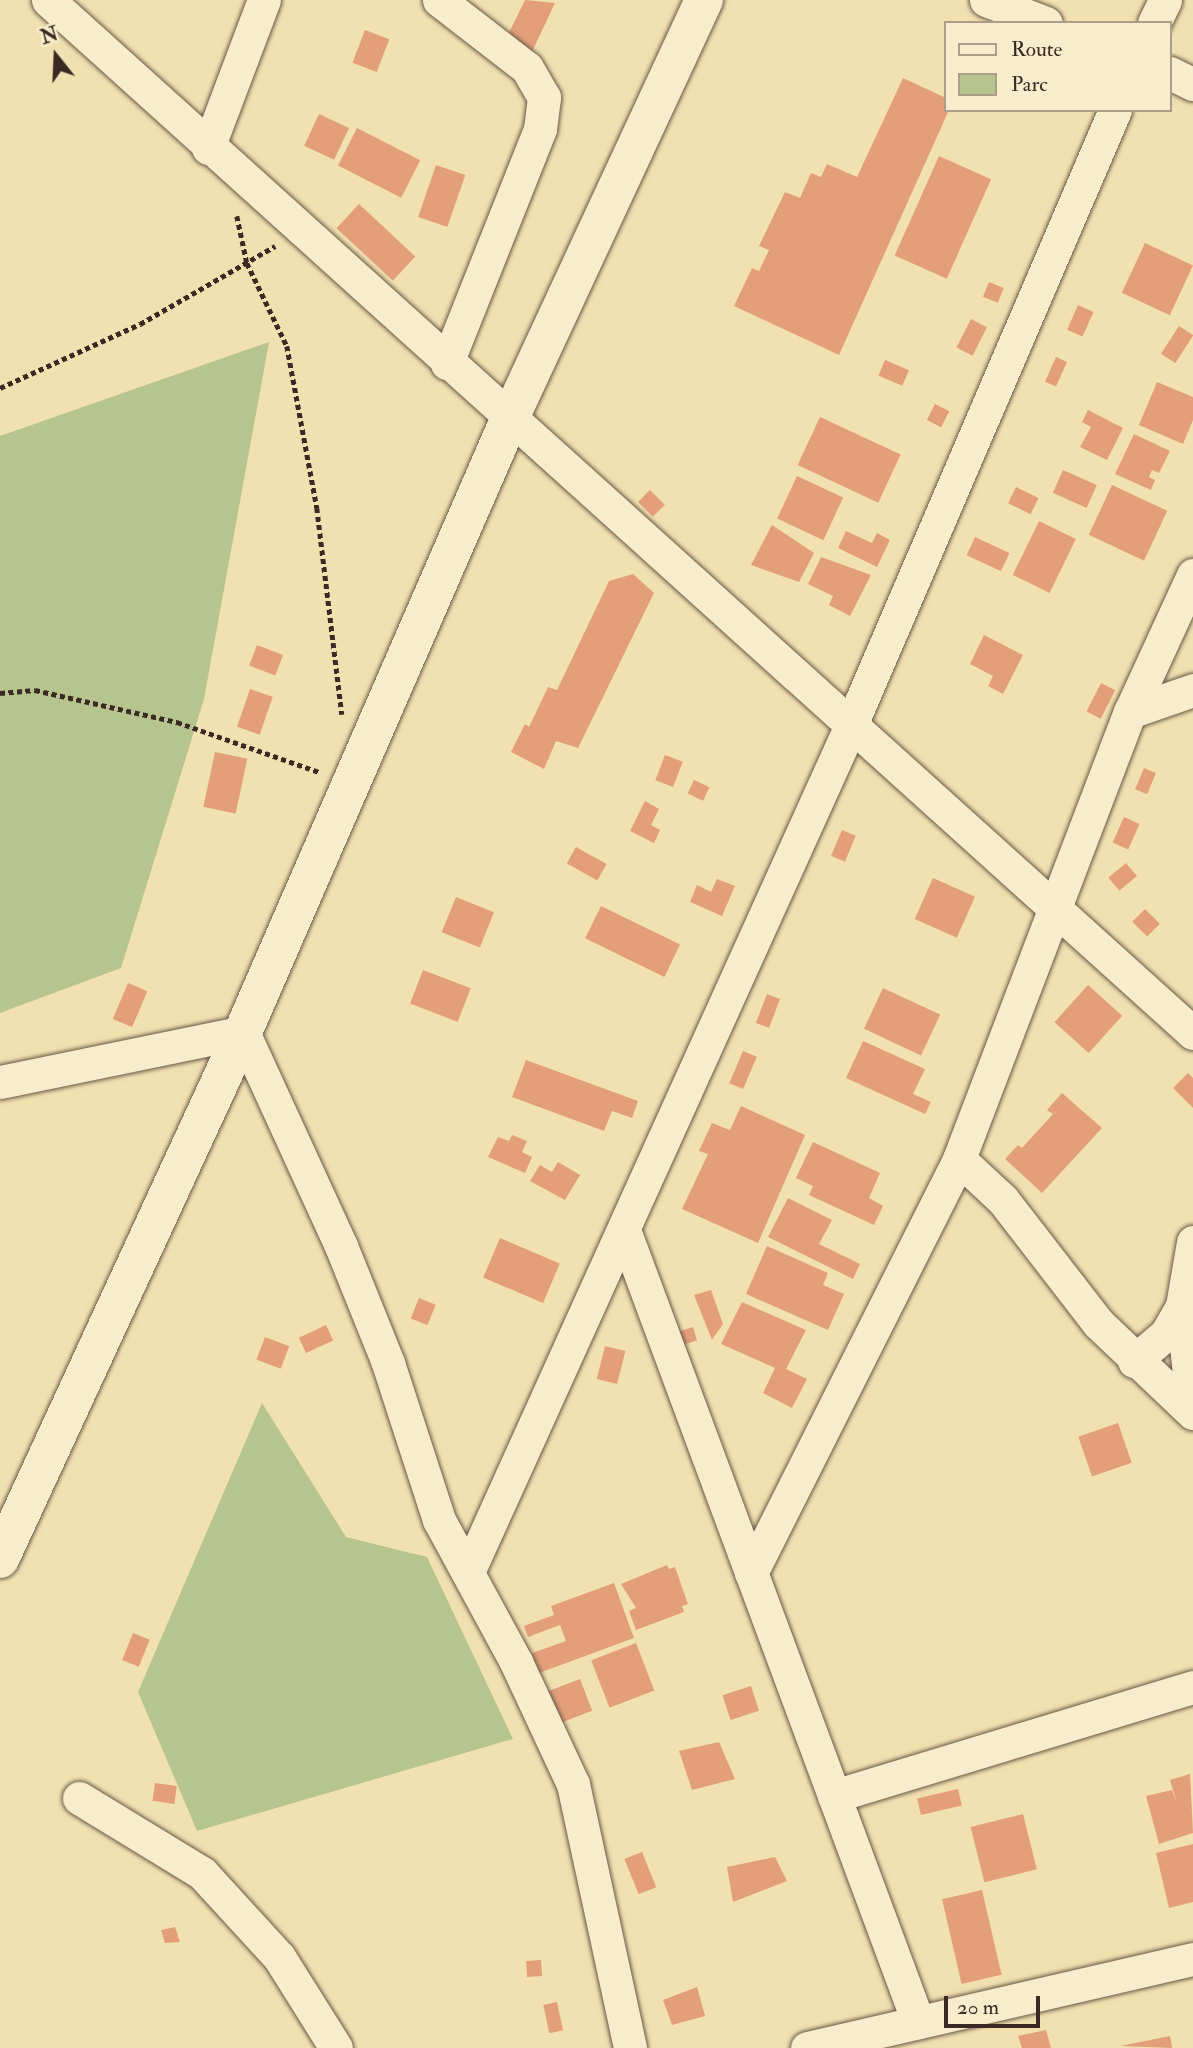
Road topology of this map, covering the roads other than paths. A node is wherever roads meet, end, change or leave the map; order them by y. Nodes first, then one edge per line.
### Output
1 (48, 0) edge
2 (264, 0) edge
3 (439, 0) edge
4 (705, 0) edge
5 (986, 0) edge
6 (1165, 0) edge
7 (1041, 21) edge
8 (1155, 21) edge
9 (1172, 74) edge
10 (1193, 84) edge
11 (1114, 112) edge
12 (217, 157) junction
13 (447, 363) junction
14 (510, 418) junction
15 (1193, 575) edge
16 (1193, 690) edge
17 (1130, 712) junction
18 (851, 725) junction
19 (1054, 909) junction
20 (243, 1032) junction
21 (1193, 1033) edge
22 (0, 1082) edge
23 (959, 1159) junction
24 (624, 1230) junction
25 (1193, 1242) edge
26 (1182, 1306) junction
27 (1134, 1362) junction
28 (1193, 1413) edge
29 (0, 1559) edge
30 (469, 1570) junction
31 (751, 1573) junction
32 (1193, 1687) edge
33 (834, 1796) junction
34 (79, 1798) dead end
35 (1193, 1959) edge
36 (918, 2022) junction
37 (336, 2048) edge
38 (630, 2048) edge
39 (807, 2048) edge

1 - 12 street
2 - 12 street
3 - 13 street
4 - 14 street
5 - 7 street
6 - 8 street
9 - 10 street
11 - 18 street
12 - 13 street
13 - 14 street
14 - 18 street
14 - 20 street
15 - 17 street
16 - 17 street
17 - 19 street
18 - 19 street
18 - 24 street
19 - 21 street
19 - 23 street
20 - 22 street
20 - 29 street
20 - 30 street
23 - 27 street
23 - 31 street
24 - 30 street
24 - 31 street
25 - 26 street
26 - 27 street
26 - 28 street
27 - 28 street
30 - 38 street
31 - 33 street
32 - 33 street
33 - 36 street
34 - 37 street
35 - 36 street
36 - 39 street

